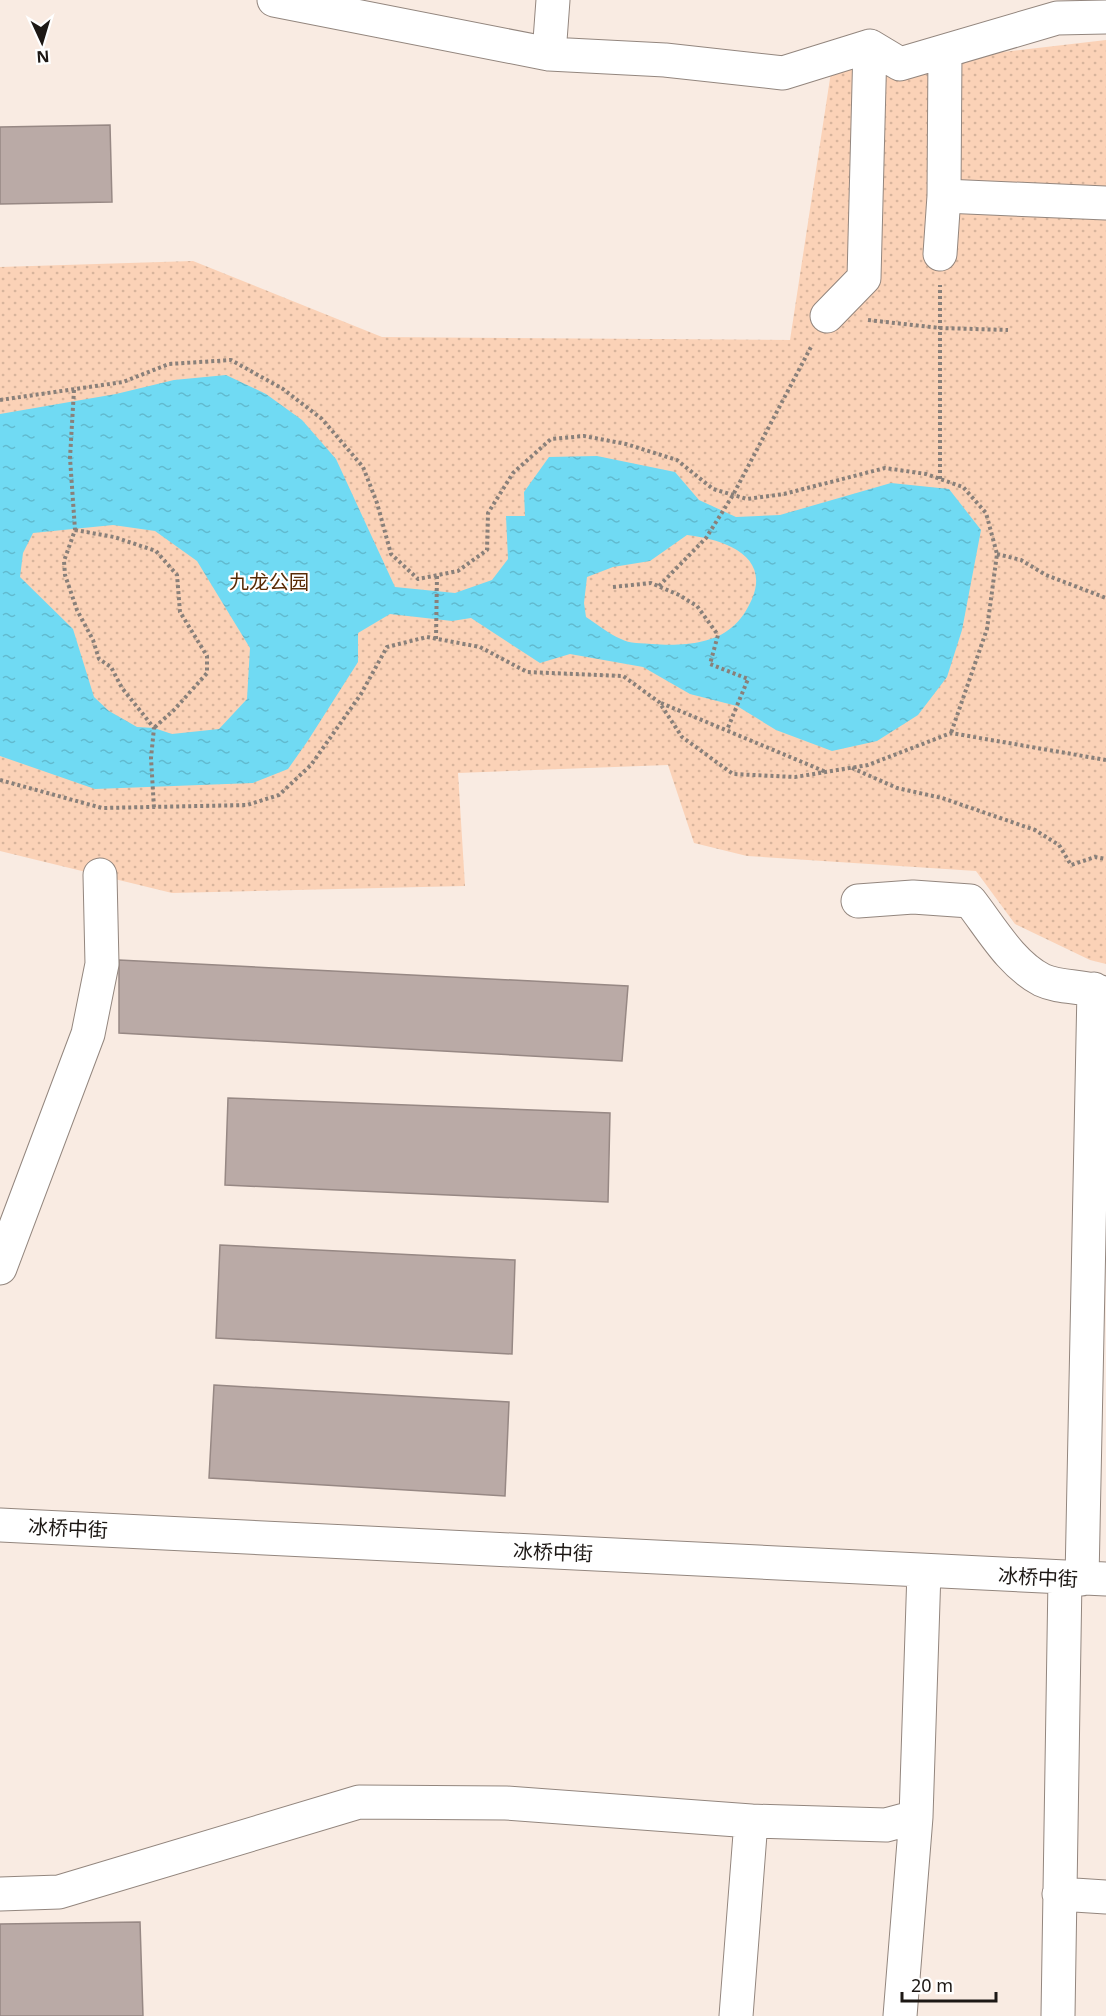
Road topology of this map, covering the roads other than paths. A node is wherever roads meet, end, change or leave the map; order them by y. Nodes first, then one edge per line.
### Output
1 (274, 0) edge
2 (554, 0) edge
3 (1106, 17) edge
4 (870, 46) junction
5 (945, 51) junction
6 (549, 54) junction
7 (944, 196) junction
8 (1106, 203) edge
9 (940, 254) road end
10 (827, 316) road end
11 (100, 875) dead end
12 (858, 901) dead end
13 (1100, 991) edge
14 (0, 1268) edge
15 (0, 1525) edge
16 (924, 1571) junction
17 (1084, 1579) edge
18 (916, 1817) junction
19 (751, 1821) junction
20 (0, 1894) edge
21 (1059, 1894) junction
22 (1106, 1898) edge
23 (736, 2016) edge
24 (900, 2016) edge
25 (1058, 2016) edge

1 - 6 street
2 - 6 street
3 - 5 street
4 - 5 street
4 - 6 street
4 - 10 street
5 - 7 street
7 - 8 street
7 - 9 street
11 - 14 street
12 - 13 street
13 - 17 street
15 - 16 street, 冰桥中街
16 - 17 street, 冰桥中街
16 - 18 street
17 - 21 street
18 - 19 street
18 - 24 street
19 - 20 street
19 - 23 street
21 - 22 street
21 - 25 street

